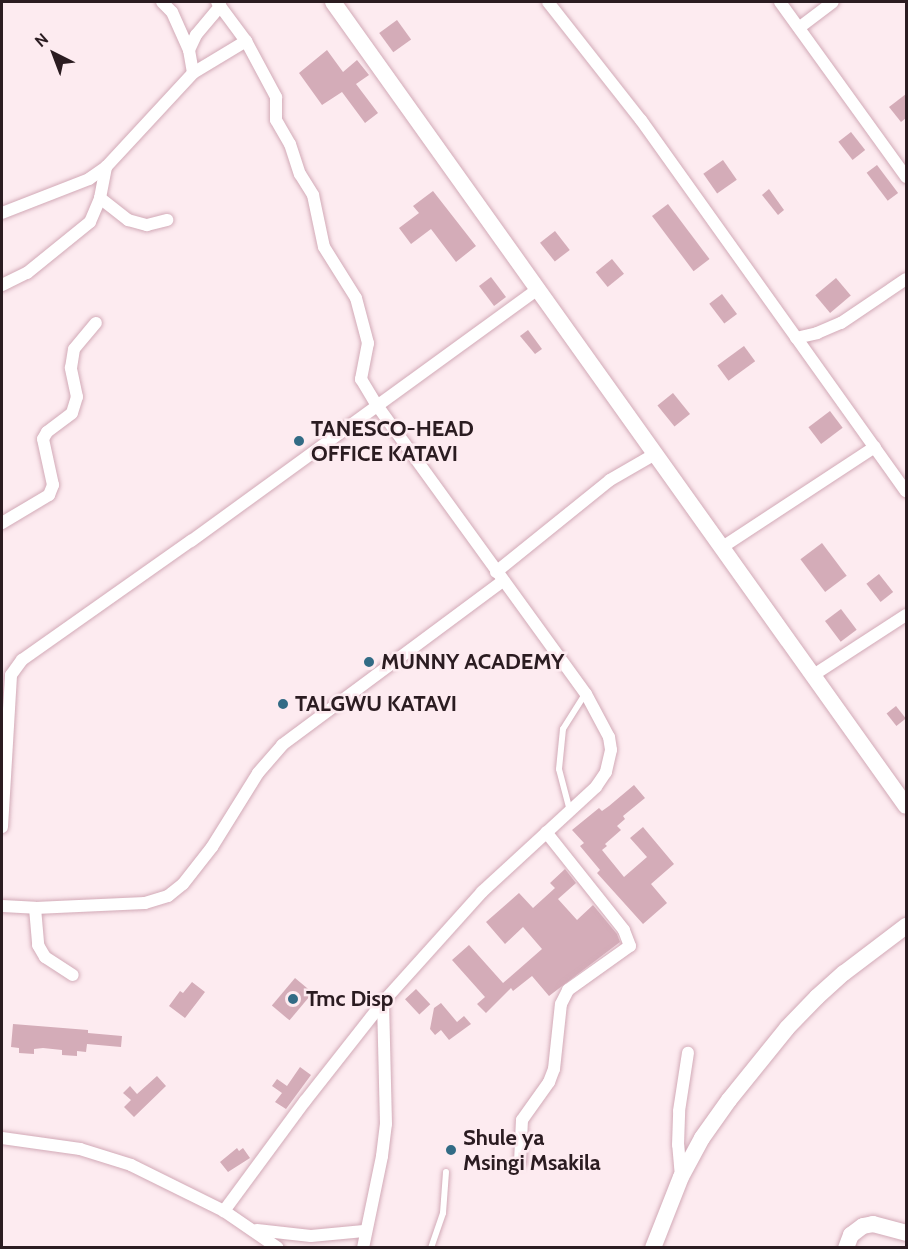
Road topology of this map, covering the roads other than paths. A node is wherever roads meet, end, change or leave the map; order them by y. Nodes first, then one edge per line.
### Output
1 (162, 2) edge
2 (333, 2) edge
3 (780, 2) edge
4 (833, 2) edge
5 (553, 3) edge
6 (218, 4) edge
7 (800, 27) junction
8 (246, 40) junction
9 (189, 50) junction
10 (193, 73) junction
11 (106, 167) junction
12 (906, 177) edge
13 (100, 198) junction
14 (2, 213) edge
15 (167, 220) dead end
16 (906, 279) edge
17 (2, 285) edge
18 (538, 289) junction
19 (96, 323) dead end
20 (817, 333) junction
21 (796, 338) junction
22 (808, 355) junction
23 (376, 404) junction
24 (874, 447) junction
25 (655, 454) junction
26 (906, 491) edge
27 (2, 523) edge
28 (721, 548) junction
29 (500, 577) junction
30 (906, 615) edge
31 (15, 666) junction
32 (2, 667) edge
33 (812, 676) junction
34 (586, 694) junction
35 (906, 806) edge
36 (570, 811) junction
37 (2, 827) edge
38 (546, 832) junction
39 (2, 906) edge
40 (35, 908) junction
41 (906, 926) edge
42 (73, 975) dead end
43 (383, 1002) junction
44 (688, 1053) dead end
45 (2, 1138) edge
46 (520, 1162) dead end
47 (446, 1172) dead end
48 (681, 1177) junction
49 (224, 1211) junction
50 (253, 1230) junction
51 (364, 1231) junction
52 (906, 1233) edge
53 (278, 1248) edge
54 (363, 1248) edge
55 (431, 1248) edge
56 (653, 1248) edge
57 (846, 1248) edge

1 - 9 street
2 - 18 street
3 - 7 street
4 - 7 street
5 - 21 street
6 - 8 street
6 - 9 street
7 - 12 street
8 - 10 street
8 - 23 street
9 - 10 street
10 - 11 street
11 - 13 street
11 - 14 street
13 - 15 street
13 - 17 street
16 - 20 street
18 - 23 street
18 - 25 street
19 - 27 street
20 - 21 street
20 - 22 street
21 - 22 street
22 - 24 street
23 - 29 street
23 - 31 street
24 - 26 street
24 - 28 street
25 - 28 street
25 - 29 street
28 - 33 street
29 - 34 street
29 - 40 street
30 - 33 street
31 - 32 street
31 - 37 street
33 - 35 street
34 - 36 lane
34 - 36 street
36 - 38 street
38 - 43 street
38 - 46 street
39 - 40 street
40 - 42 street
41 - 48 street
43 - 49 street
43 - 51 street
44 - 48 street
45 - 49 street
47 - 55 lane
48 - 56 street
49 - 50 street
50 - 51 street
50 - 53 street
51 - 54 street
52 - 57 street

